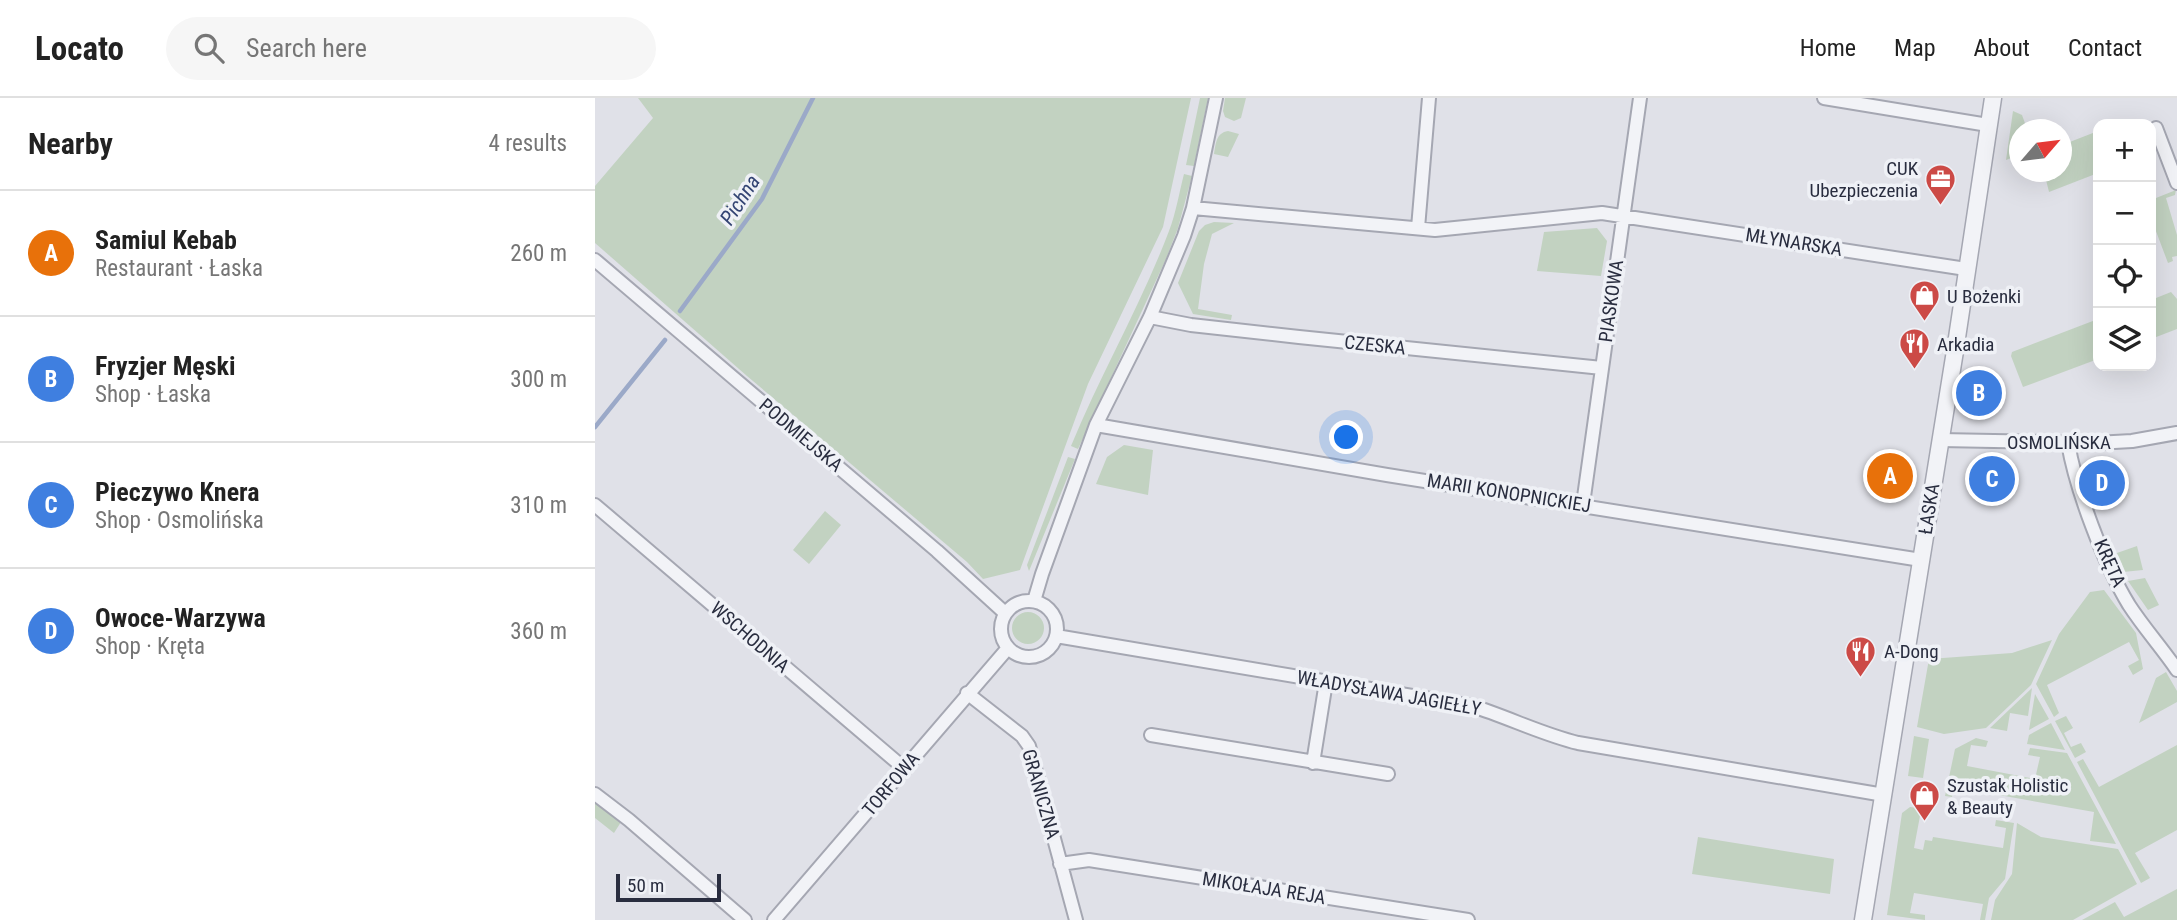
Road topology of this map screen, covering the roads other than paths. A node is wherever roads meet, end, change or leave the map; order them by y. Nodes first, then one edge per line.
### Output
1 (1216, 98) edge
2 (1429, 98) edge
3 (1640, 98) edge
4 (1824, 98) edge
5 (1993, 98) edge
6 (1988, 125) junction
7 (2156, 128) dead end
8 (2177, 183) edge
9 (1193, 208) junction
10 (1622, 216) junction
11 (1418, 229) junction
12 (595, 260) edge
13 (1966, 269) junction
14 (1150, 317) junction
15 (1602, 368) junction
16 (1096, 425) junction
17 (2177, 433) edge
18 (1940, 440) junction
19 (2067, 443) junction
20 (1583, 504) junction
21 (595, 505) edge
22 (1921, 560) junction
23 (1034, 601) junction
24 (1005, 613) junction
25 (1056, 636) junction
26 (1008, 648) junction
27 (2177, 670) edge
28 (1326, 681) junction
29 (967, 693) junction
30 (1151, 735) dead end
31 (1313, 764) junction
32 (905, 769) junction
33 (1388, 774) dead end
34 (595, 794) edge
35 (1884, 795) junction
36 (1060, 864) junction
37 (745, 920) edge
38 (774, 920) edge
39 (1076, 920) edge
40 (1468, 920) edge
41 (1863, 920) edge

1 - 9 street
2 - 11 street
3 - 10 street, PIASKOWA
4 - 6 street
5 - 6 street, ŁASKA
6 - 13 street, ŁASKA
7 - 8 street
9 - 11 street, MŁYNARSKA
9 - 14 street
10 - 11 street, MŁYNARSKA
10 - 13 street, MŁYNARSKA
10 - 15 street, PIASKOWA
12 - 24 street, PODMIEJSKA
13 - 18 street, ŁASKA
14 - 15 street, CZESKA
14 - 16 street
15 - 20 street, PIASKOWA
16 - 20 street, MARII KONOPNICKIEJ
16 - 23 street
17 - 19 street, OSMOLIŃSKA
18 - 19 street, OSMOLIŃSKA
18 - 22 street, ŁASKA
19 - 27 street, KRĘTA
20 - 22 street, MARII KONOPNICKIEJ
21 - 32 street, WSCHODNIA
22 - 35 street, ŁASKA
23 - 24 street
23 - 25 street
24 - 26 street
25 - 26 street
25 - 28 street, WŁADYSŁAWA JAGIEŁŁY
26 - 29 street, TORFOWA
28 - 31 street
28 - 35 street, WŁADYSŁAWA JAGIEŁŁY
29 - 32 street, TORFOWA
29 - 36 street, GRANICZNA
30 - 31 street
31 - 33 street
32 - 38 street, TORFOWA
34 - 37 street
35 - 41 street, ŁASKA
36 - 39 street, GRANICZNA
36 - 40 street, MIKOŁAJA REJA

